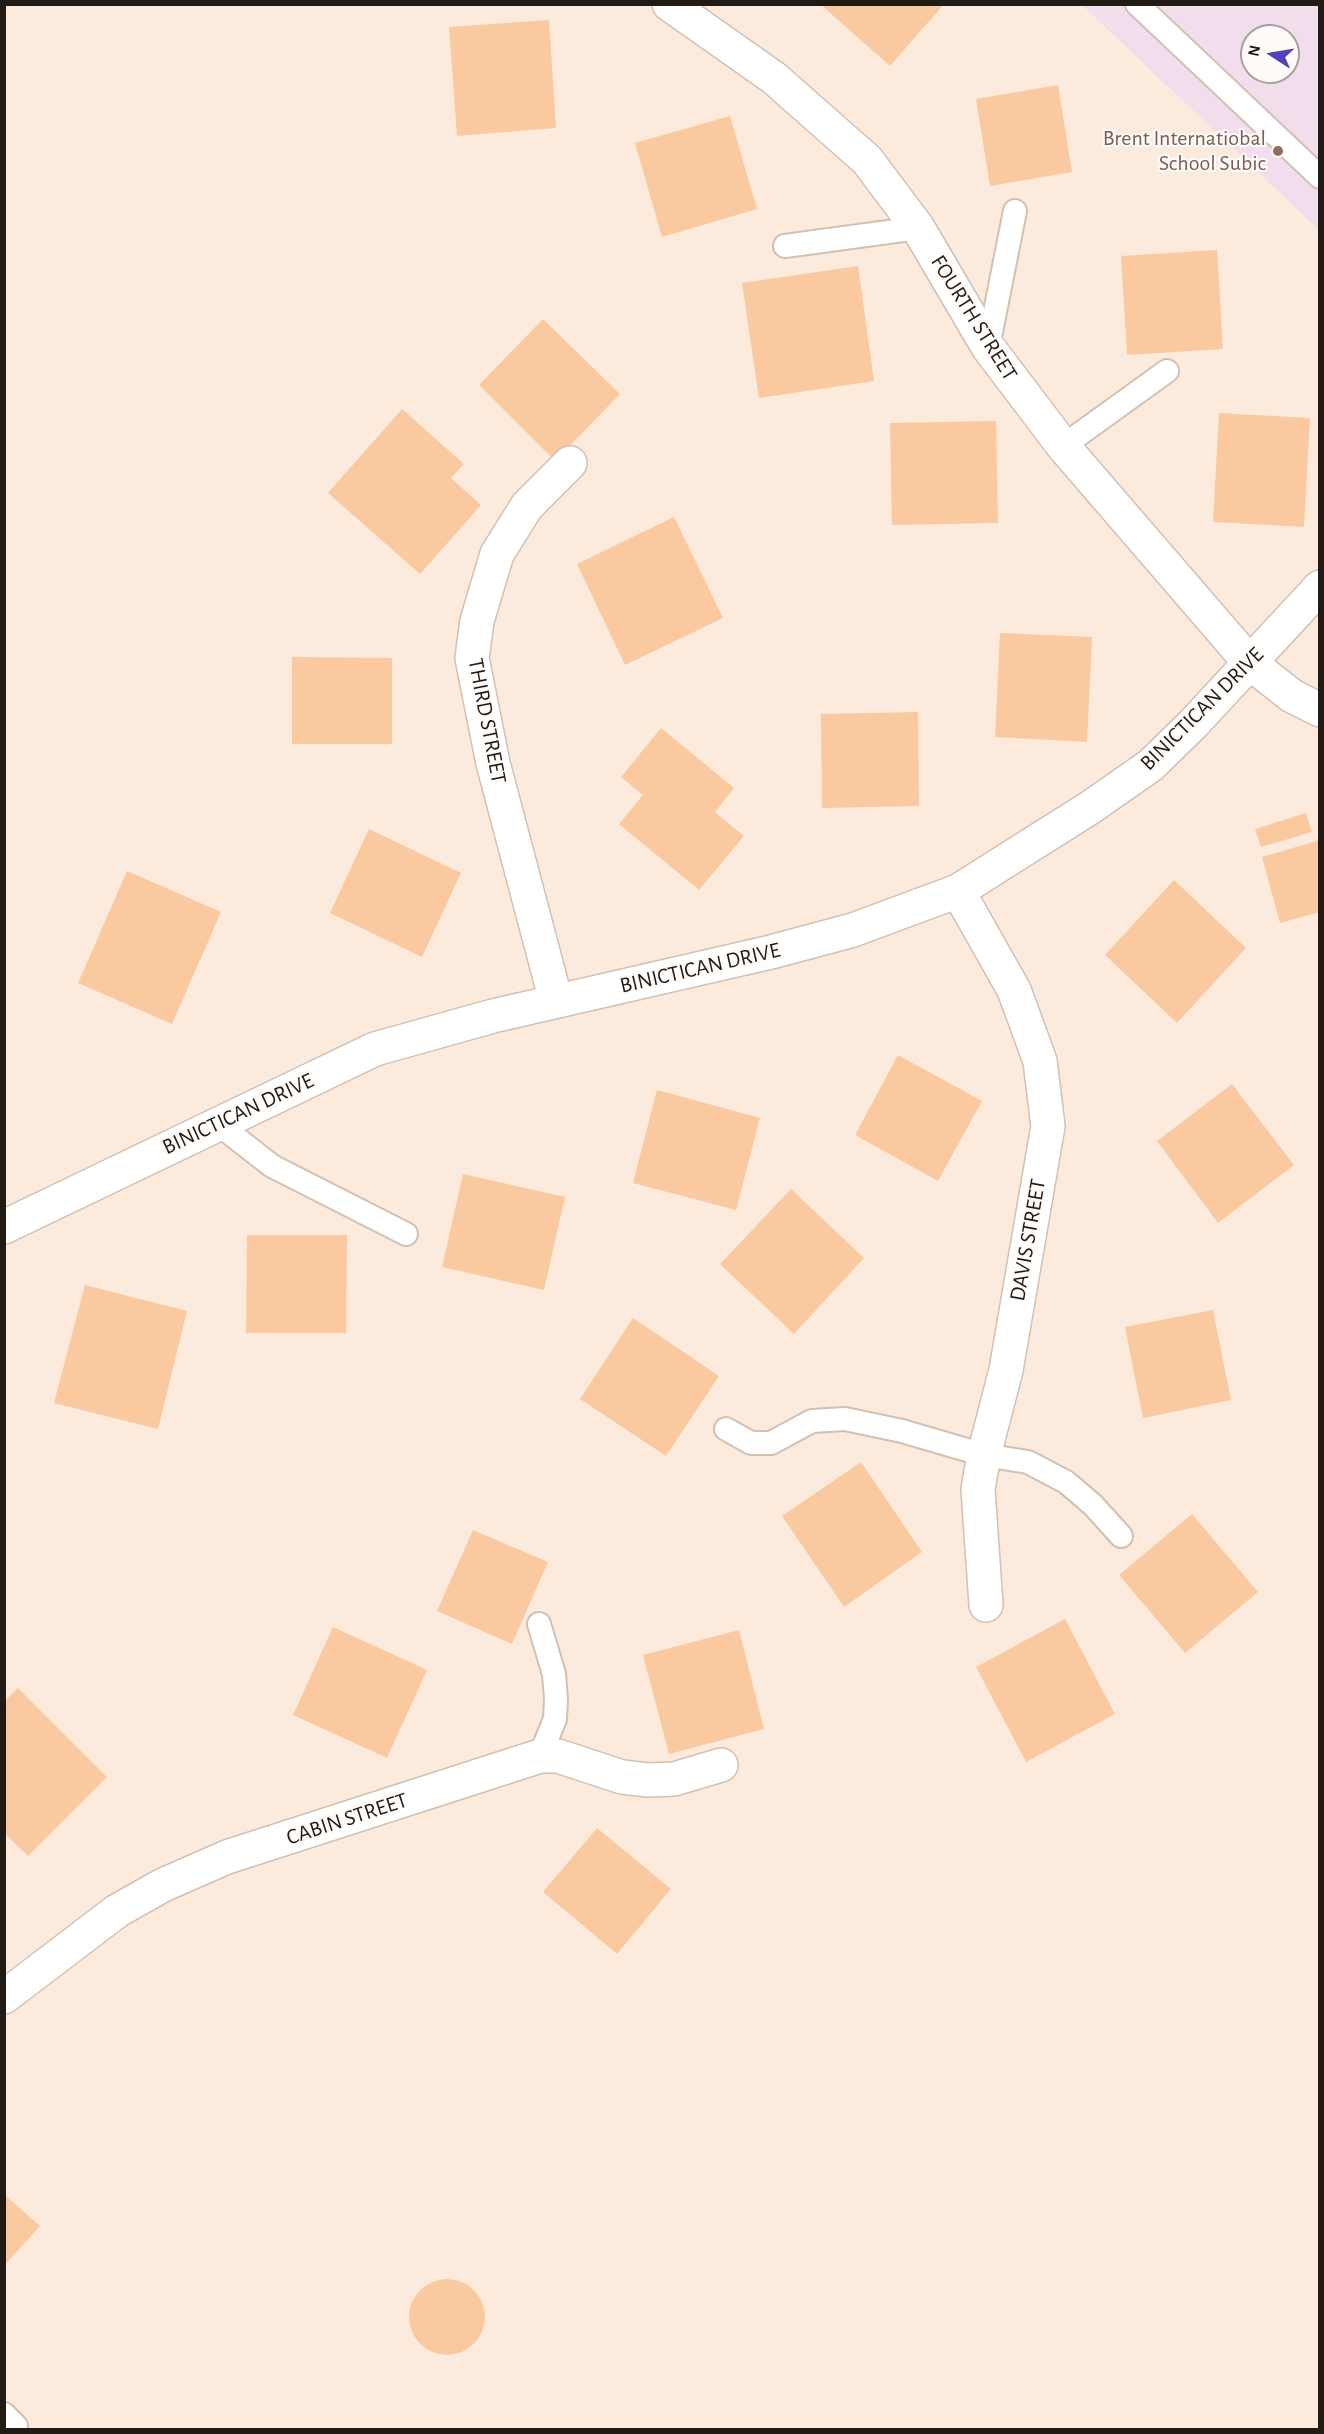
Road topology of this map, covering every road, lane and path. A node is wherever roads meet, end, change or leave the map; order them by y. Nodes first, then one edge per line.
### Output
1 (669, 4) edge
2 (1137, 4) edge
3 (1320, 177) edge
4 (1015, 211) dead end
5 (918, 228) junction
6 (785, 246) dead end
7 (988, 347) junction
8 (1167, 371) dead end
9 (1063, 446) junction
10 (570, 463) dead end
11 (1320, 587) edge
12 (1250, 663) junction
13 (1320, 711) edge
14 (958, 891) junction
15 (556, 1000) junction
16 (224, 1121) junction
17 (4, 1227) edge
18 (406, 1234) dead end
19 (726, 1429) dead end
20 (984, 1455) junction
21 (1120, 1536) dead end
22 (986, 1605) dead end
23 (539, 1624) dead end
24 (540, 1756) junction
25 (721, 1765) dead end
26 (11, 1981) edge

1 - 5 street, FOURTH STREET
2 - 3 lane
4 - 7 lane
5 - 6 lane
5 - 7 street, FOURTH STREET
7 - 9 street, FOURTH STREET
8 - 9 lane
9 - 12 street, FOURTH STREET
10 - 15 street, THIRD STREET
11 - 12 street, BINICTICAN DRIVE
12 - 13 street, FOURTH STREET
12 - 14 street, BINICTICAN DRIVE
14 - 15 street, BINICTICAN DRIVE
14 - 20 street, DAVIS STREET
15 - 16 street, BINICTICAN DRIVE
16 - 17 street, BINICTICAN DRIVE
16 - 18 lane
19 - 20 lane
20 - 21 lane
20 - 22 street, DAVIS STREET
23 - 24 lane
24 - 25 street, CABIN STREET
24 - 26 street, CABIN STREET

